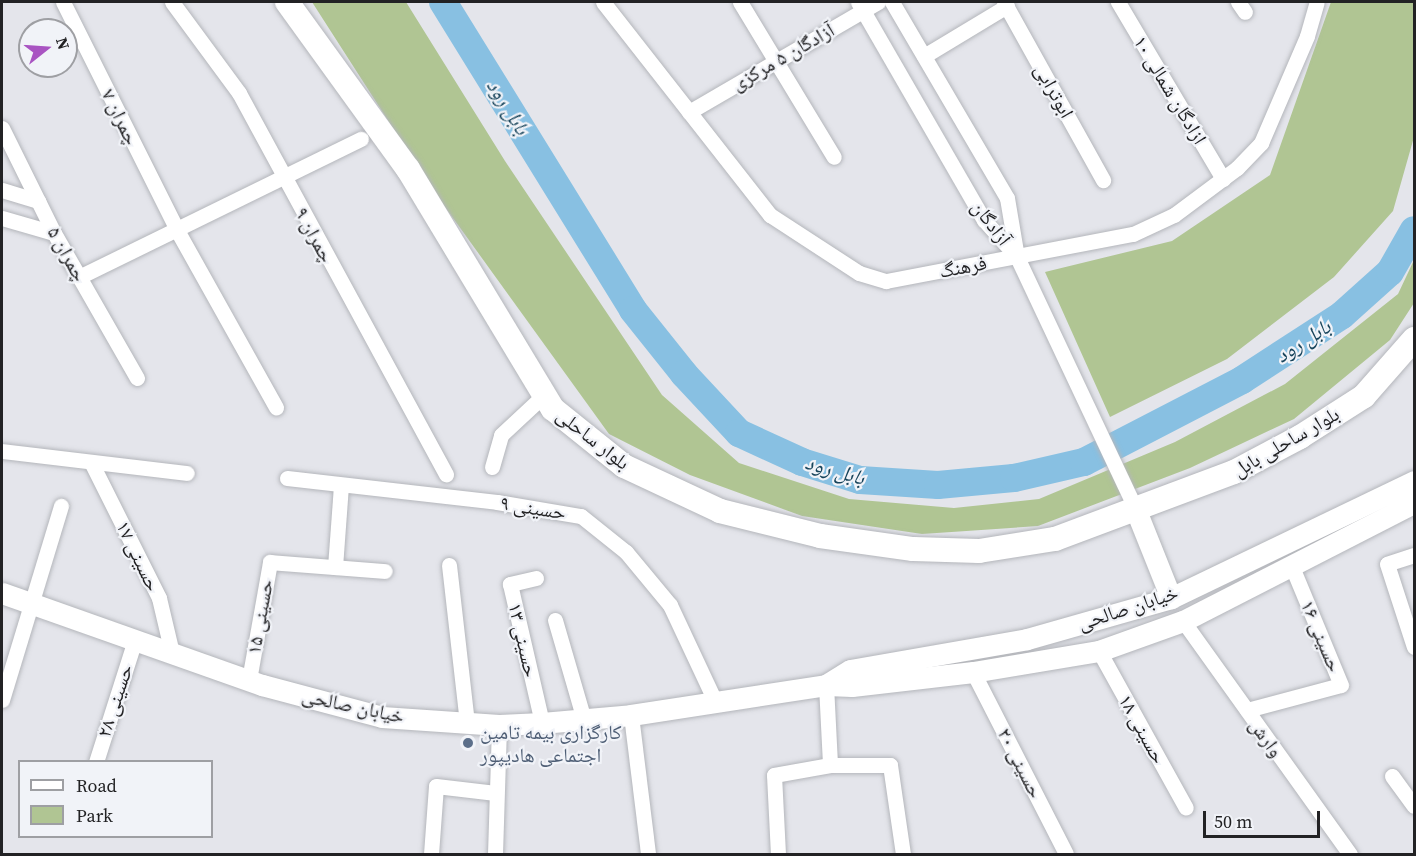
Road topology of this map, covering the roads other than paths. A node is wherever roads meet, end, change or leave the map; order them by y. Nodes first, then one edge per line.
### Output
1 (63, 2) edge
2 (172, 2) edge
3 (287, 2) edge
4 (603, 2) edge
5 (740, 2) edge
6 (878, 2) edge
7 (892, 2) edge
8 (1118, 2) edge
9 (1317, 2) edge
10 (1006, 4) edge
11 (861, 6) edge
12 (924, 56) junction
13 (776, 61) junction
14 (689, 112) junction
15 (2, 128) edge
16 (361, 139) dead end
17 (834, 157) dead end
18 (282, 177) junction
19 (1223, 179) junction
20 (1103, 180) dead end
21 (2, 190) edge
22 (38, 201) junction
23 (2, 218) edge
24 (178, 232) junction
25 (54, 233) junction
26 (1017, 256) junction
27 (79, 277) junction
28 (1414, 339) edge
29 (137, 378) dead end
30 (544, 394) junction
31 (276, 407) dead end
32 (2, 451) edge
33 (92, 464) junction
34 (492, 466) dead end
35 (187, 473) dead end
36 (446, 475) dead end
37 (287, 478) dead end
38 (1414, 481) edge
39 (340, 485) junction
40 (1414, 503) edge
41 (61, 506) dead end
42 (1135, 508) junction
43 (1414, 555) edge
44 (1291, 564) junction
45 (449, 565) dead end
46 (335, 567) junction
47 (385, 571) dead end
48 (536, 578) dead end
49 (2, 593) edge
50 (1171, 598) junction
51 (30, 603) junction
52 (555, 620) dead end
53 (1183, 621) junction
54 (135, 640) junction
55 (1414, 647) edge
56 (1099, 651) junction
57 (172, 653) junction
58 (973, 672) junction
59 (249, 680) junction
60 (826, 685) junction
61 (2, 700) edge
62 (716, 703) junction
63 (1247, 710) junction
64 (631, 716) junction
65 (584, 720) junction
66 (467, 723) junction
67 (542, 723) junction
68 (499, 725) junction
69 (97, 760) edge
70 (830, 765) junction
71 (1392, 776) dead end
72 (496, 793) junction
73 (1414, 806) edge
74 (1186, 808) dead end
75 (431, 855) edge
76 (495, 855) edge
77 (648, 855) edge
78 (778, 855) edge
79 (903, 855) edge
80 (1066, 855) edge
81 (1350, 855) edge

1 - 24 street, چمران ۷
2 - 18 street, چمران ۹
3 - 30 main road, بلوار ساحلی
4 - 14 street, فرهنگ
5 - 13 street
6 - 11 street, آزادگان ۵ مرکزی
7 - 12 street, آزادگان
8 - 19 street, ازادگان شمالی ۱۰
9 - 19 street, فرهنگ
10 - 12 street
10 - 20 street, ابوترابی
11 - 13 street, آزادگان ۵ مرکزی
11 - 26 street, آزادگان
12 - 26 street, آزادگان
13 - 14 street, آزادگان ۵ مرکزی
13 - 17 street
14 - 26 street, فرهنگ
15 - 22 street, چمران ۵
16 - 18 street
18 - 24 street
18 - 36 street, چمران ۹
19 - 26 street, فرهنگ
21 - 22 street
22 - 25 street, چمران ۵
23 - 25 street
24 - 27 street
24 - 31 street, چمران ۷
25 - 27 street, چمران ۵
26 - 42 street
27 - 29 street, چمران ۵
28 - 42 main road, بلوار ساحلی بابل
30 - 34 street
30 - 42 main road, بلوار ساحلی
32 - 33 street
33 - 35 street
33 - 57 street, حسینی ۱۷
37 - 39 street, حسینی ٩
38 - 50 main road, خيابان صالحی
39 - 46 street
39 - 62 street, حسینی ٩
40 - 44 main road, خيابان صالحی
41 - 51 street
42 - 50 main road
43 - 55 street
44 - 53 main road, خيابان صالحی
44 - 63 street, حسینی ۱۶
45 - 66 street
46 - 47 street, حسینی ۱۵
46 - 59 street, حسینی ۱۵
48 - 67 street, حسینی ۱۳
49 - 51 main road, خيابان صالحی
50 - 60 main road, خيابان صالحی
51 - 54 main road, خيابان صالحی
51 - 61 street
52 - 65 street
53 - 56 main road, خيابان صالحی
53 - 63 street, وارش
54 - 57 main road, خيابان صالحی
54 - 69 street, حسینی ۲۸
56 - 58 main road, خيابان صالحی
56 - 74 street, حسینی ۱۸
57 - 59 main road, خيابان صالحی
58 - 60 main road, خيابان صالحی
58 - 80 street, حسینی ٢٠
59 - 66 main road, خيابان صالحی
60 - 62 main road, خيابان صالحی
60 - 70 street
62 - 64 main road, خيابان صالحی
63 - 81 street, وارش
64 - 65 main road, خيابان صالحی
64 - 77 street
65 - 67 main road, خيابان صالحی
66 - 68 main road, خيابان صالحی
67 - 68 main road, خيابان صالحی
68 - 72 street
70 - 78 street
70 - 79 street
71 - 73 street
72 - 75 street
72 - 76 street

